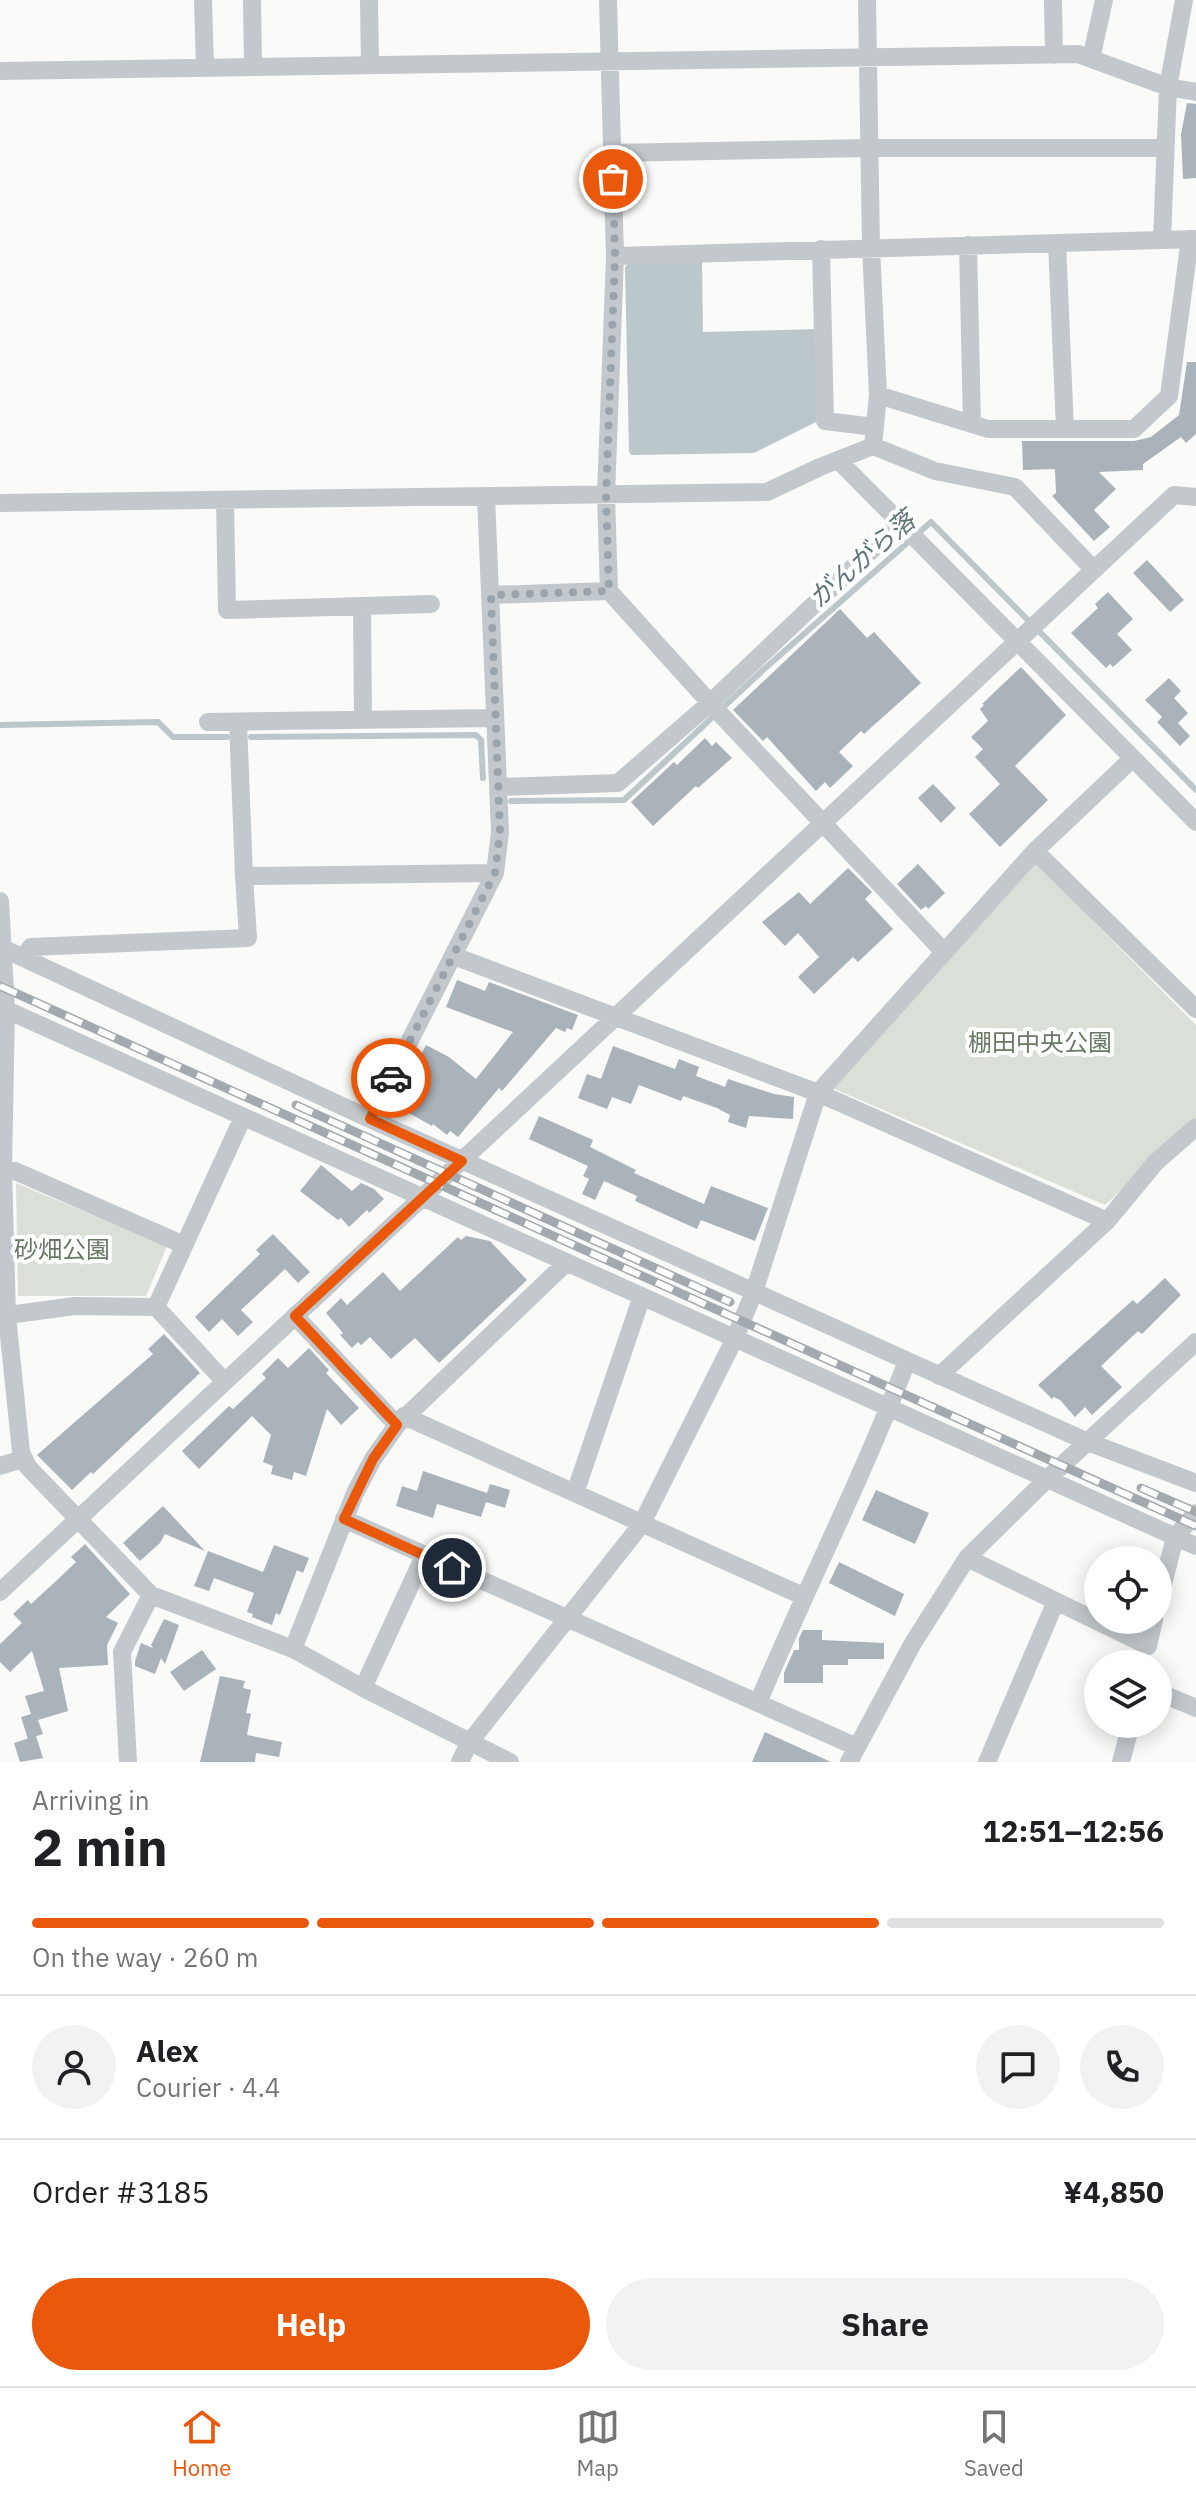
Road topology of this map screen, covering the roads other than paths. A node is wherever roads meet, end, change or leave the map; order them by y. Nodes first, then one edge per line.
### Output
1 (203, 0) edge
2 (252, 0) edge
3 (369, 0) edge
4 (608, 0) edge
5 (867, 0) edge
6 (1053, 0) edge
7 (1104, 0) edge
8 (1184, 0) edge
9 (1054, 55) junction
10 (869, 56) junction
11 (1091, 59) junction
12 (609, 62) junction
13 (370, 65) junction
14 (253, 67) junction
15 (205, 68) junction
16 (0, 71) edge
17 (1168, 87) junction
18 (1196, 92) edge
19 (870, 148) junction
20 (1164, 148) junction
21 (612, 153) junction
22 (1193, 239) edge
23 (1162, 240) junction
24 (1057, 243) junction
25 (968, 245) junction
26 (871, 247) junction
27 (821, 249) junction
28 (615, 256) junction
29 (878, 395) junction
30 (972, 424) junction
31 (875, 427) junction
32 (1065, 429) junction
33 (873, 446) junction
34 (839, 461) junction
35 (606, 495) junction
36 (486, 497) junction
37 (1196, 497) edge
38 (225, 500) junction
39 (0, 503) edge
40 (900, 523) junction
41 (1094, 570) junction
42 (609, 591) junction
43 (491, 595) junction
44 (431, 604) dead end
45 (362, 606) junction
46 (1027, 632) junction
47 (710, 704) junction
48 (495, 718) junction
49 (363, 720) junction
50 (208, 722) dead end
51 (238, 722) junction
52 (1132, 759) junction
53 (498, 787) junction
54 (1196, 822) edge
55 (823, 823) junction
56 (1035, 851) junction
57 (495, 873) junction
58 (244, 876) junction
59 (0, 901) edge
60 (0, 948) edge
61 (944, 952) junction
62 (454, 956) junction
63 (23, 958) junction
64 (3, 1008) edge
65 (1196, 1009) edge
66 (616, 1017) junction
67 (818, 1093) junction
68 (243, 1117) junction
69 (370, 1119) junction
70 (1196, 1127) edge
71 (462, 1161) junction
72 (2, 1169) edge
73 (422, 1197) junction
74 (1107, 1221) junction
75 (184, 1245) junction
76 (567, 1262) junction
77 (754, 1292) junction
78 (642, 1296) junction
79 (156, 1307) junction
80 (3, 1316) edge
81 (295, 1316) junction
82 (735, 1338) junction
83 (1196, 1342) edge
84 (907, 1361) junction
85 (939, 1376) junction
86 (225, 1382) junction
87 (890, 1408) junction
88 (400, 1420) junction
89 (1088, 1442) junction
90 (23, 1459) junction
91 (1, 1466) edge
92 (1047, 1479) junction
93 (1196, 1483) edge
94 (575, 1493) junction
95 (1196, 1513) edge
96 (79, 1518) junction
97 (344, 1519) junction
98 (641, 1525) junction
99 (1175, 1537) junction
100 (1196, 1546) edge
101 (1172, 1549) edge
102 (424, 1556) junction
103 (967, 1558) junction
104 (0, 1592) edge
105 (151, 1595) junction
106 (803, 1596) junction
107 (1056, 1601) junction
108 (567, 1618) junction
109 (293, 1649) junction
110 (1138, 1650) edge
111 (363, 1688) junction
112 (1172, 1698) edge
113 (758, 1703) junction
114 (1196, 1708) edge
115 (1127, 1738) edge
116 (469, 1743) junction
117 (853, 1754) edge
118 (128, 1762) edge
119 (460, 1762) edge
120 (510, 1762) edge
121 (987, 1762) edge
122 (1121, 1762) edge

1 - 15 street
2 - 14 street
3 - 13 street
4 - 12 street
5 - 10 street
6 - 9 street
7 - 11 street
8 - 17 street
9 - 10 street
9 - 11 street
10 - 12 street
10 - 19 street
11 - 17 street
12 - 13 street
12 - 21 street
13 - 14 street
14 - 15 street
15 - 16 street
17 - 18 street
17 - 20 street
19 - 20 street
19 - 21 street
19 - 26 street
20 - 23 street
21 - 28 street
22 - 23 street
22 - 32 street
23 - 24 street
24 - 25 street
24 - 32 street
25 - 26 street
25 - 30 street
26 - 27 street
26 - 29 street
27 - 28 street
27 - 31 street
28 - 35 street
29 - 30 street
29 - 31 street
30 - 32 street
31 - 33 street
33 - 34 street
33 - 41 street
34 - 35 street
34 - 40 street
35 - 36 street
35 - 42 street
36 - 38 street
36 - 43 street
37 - 41 street
38 - 39 street
38 - 45 street
40 - 46 street
40 - 47 street
41 - 46 street
42 - 43 street
42 - 47 street
43 - 48 street
44 - 45 street
45 - 49 street
46 - 52 street
46 - 55 street
47 - 53 street
47 - 55 street
48 - 49 street
48 - 53 street
49 - 51 street
50 - 51 street
51 - 58 street
52 - 54 street
52 - 56 street
53 - 57 street
55 - 61 street
55 - 66 street
56 - 61 street
56 - 65 street
57 - 58 street
57 - 62 street
58 - 63 street
59 - 60 street
60 - 63 street
60 - 64 street
61 - 67 street
62 - 66 street
62 - 69 street
63 - 69 street
64 - 68 street
64 - 72 street
66 - 67 street
66 - 71 street
67 - 74 street
67 - 77 street
68 - 73 street
68 - 75 street
69 - 71 street
70 - 74 street
71 - 73 street
71 - 77 street
72 - 75 street
72 - 80 street
73 - 76 street
73 - 81 street
74 - 85 street
75 - 79 street
76 - 78 street
76 - 88 street
77 - 82 street
77 - 84 street
78 - 82 street
78 - 94 street
79 - 80 street
79 - 86 street
80 - 90 street
81 - 86 street
81 - 88 street
82 - 87 street
82 - 98 street
83 - 89 street
84 - 85 street
84 - 87 street
85 - 89 street
86 - 96 street
87 - 92 street
87 - 106 street
88 - 94 street
88 - 97 street
89 - 92 street
89 - 93 street
90 - 91 street
90 - 96 street
92 - 99 street
92 - 103 street
94 - 98 street
95 - 99 street
96 - 104 street
96 - 105 street
97 - 102 street
97 - 109 street
98 - 106 street
98 - 108 street
99 - 100 street
99 - 101 street
102 - 108 street
102 - 111 street
103 - 107 street
103 - 117 street
105 - 109 street
105 - 118 street
106 - 113 street
107 - 110 street
107 - 121 street
108 - 113 street
108 - 116 street
109 - 111 street
111 - 116 street
112 - 114 street
113 - 117 street
115 - 122 street
116 - 119 street
116 - 120 street

